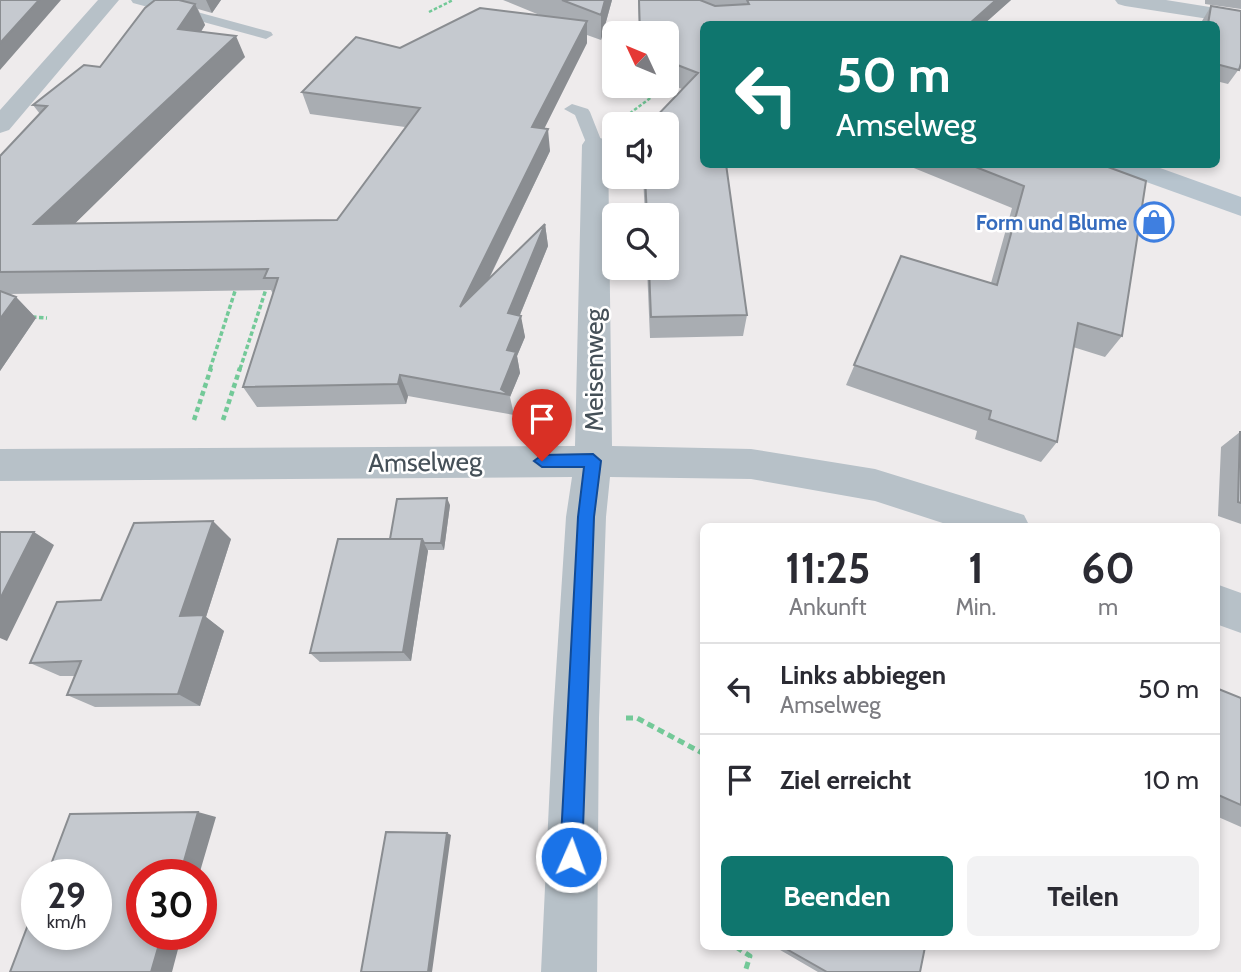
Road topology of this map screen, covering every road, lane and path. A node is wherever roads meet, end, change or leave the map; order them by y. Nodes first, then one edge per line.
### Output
1 (109, 0) edge
2 (138, 0) edge
3 (453, 0) edge
4 (1125, 0) edge
5 (429, 12) dead end
6 (1241, 18) edge
7 (266, 35) dead end
8 (652, 98) edge
9 (572, 109) dead end
10 (634, 112) edge
11 (0, 125) edge
12 (602, 131) edge
13 (1133, 168) edge
14 (603, 189) edge
15 (1241, 207) edge
16 (239, 279) edge
17 (268, 282) edge
18 (24, 317) dead end
19 (47, 318) dead end
20 (593, 461) junction
21 (194, 464) junction
22 (0, 465) edge
23 (998, 523) edge
24 (1220, 605) edge
25 (1241, 613) edge
26 (576, 718) junction
27 (700, 752) edge
28 (741, 950) edge
29 (569, 972) edge
30 (745, 972) edge

1 - 11 street
2 - 7 lane
3 - 5 path
4 - 6 street
8 - 10 path
9 - 12 lane
13 - 15 street
14 - 20 street, Meisenweg
16 - 21 path
17 - 21 path
18 - 19 path
20 - 21 street, Amselweg
20 - 23 street, Amselweg
20 - 26 street, Meisenweg
21 - 22 street, Amselweg
24 - 25 street
26 - 27 path
26 - 29 street, Meisenweg
28 - 30 path

